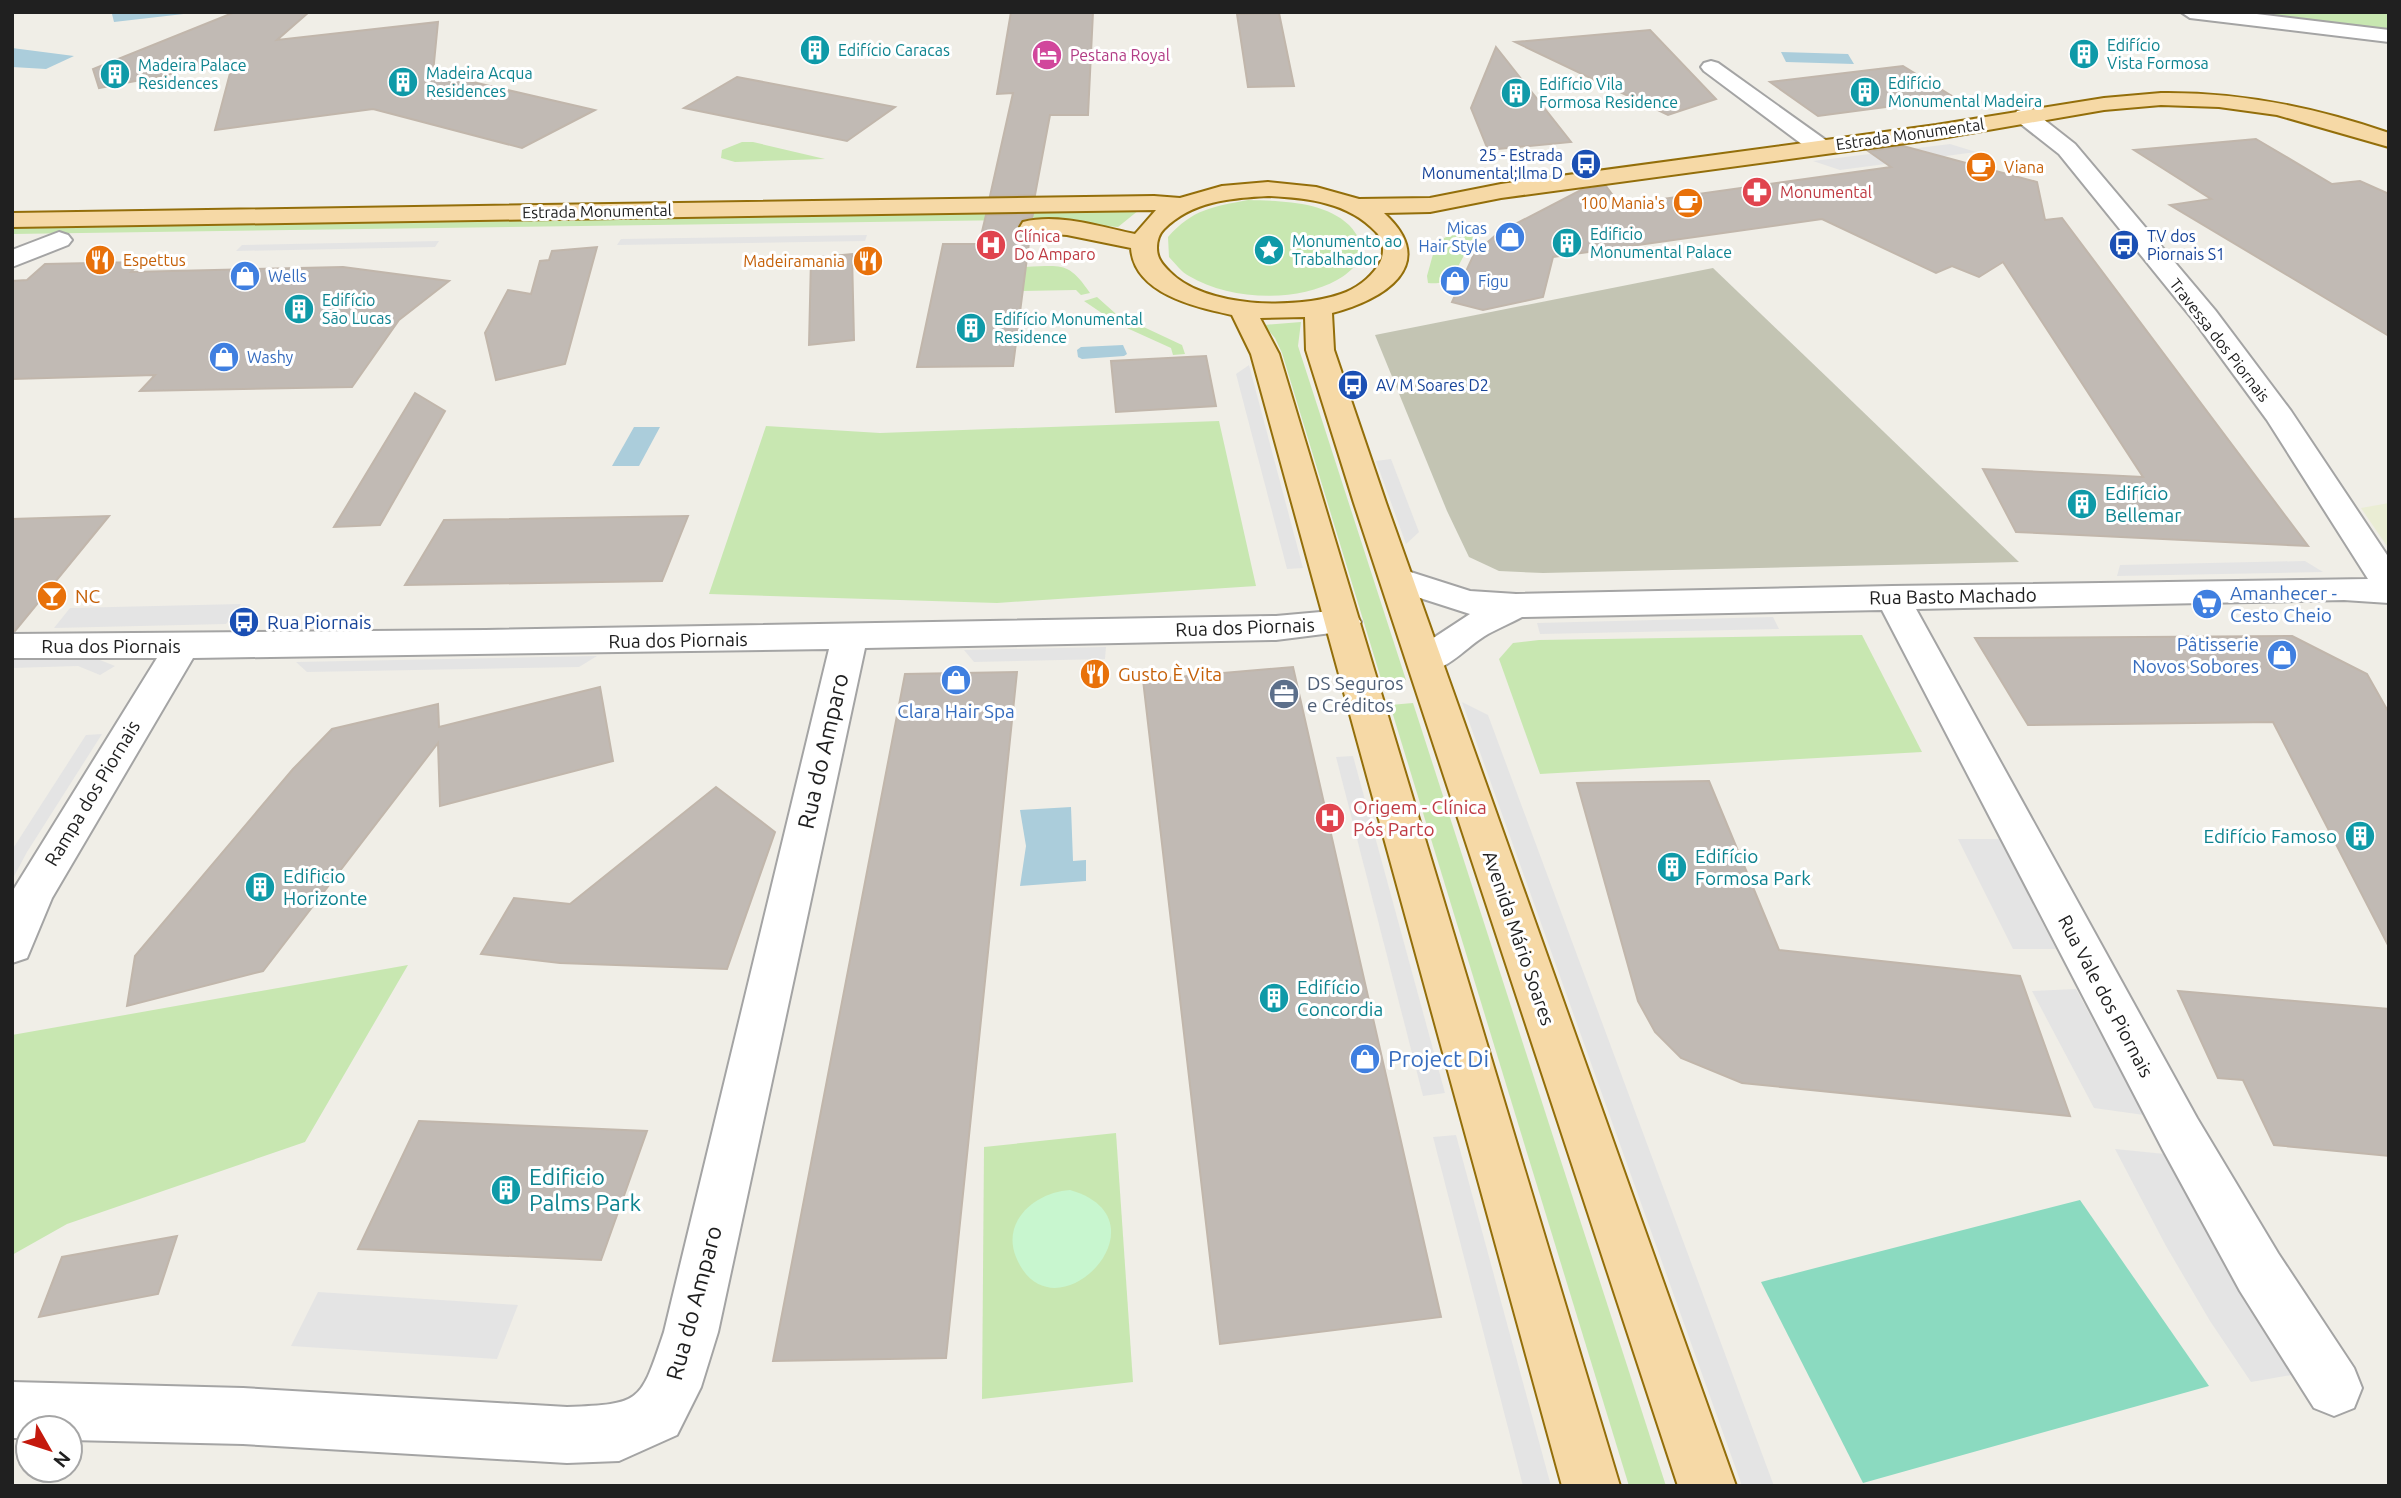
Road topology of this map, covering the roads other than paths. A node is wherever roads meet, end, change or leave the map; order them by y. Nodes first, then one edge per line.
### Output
1 (2190, 12) edge
2 (2389, 36) edge
3 (1711, 67) dead end
4 (2025, 116) junction
5 (2389, 140) edge
6 (1819, 146) junction
7 (1181, 205) junction
8 (1430, 205) junction
9 (1356, 206) junction
10 (12, 220) edge
11 (1392, 234) junction
12 (59, 240) junction
13 (12, 241) edge
14 (1144, 243) junction
15 (12, 259) edge
16 (1318, 308) junction
17 (1243, 311) junction
18 (1398, 579) junction
19 (2389, 585) edge
20 (2389, 592) edge
21 (1892, 597) junction
22 (1516, 606) junction
23 (1343, 622) junction
24 (850, 636) junction
25 (12, 646) edge
26 (182, 646) junction
27 (1425, 661) junction
28 (12, 945) edge
29 (2334, 1388) dead end
30 (12, 1410) edge
31 (1591, 1486) edge
32 (1707, 1486) edge

1 - 2 street
3 - 6 street
4 - 5 main road, Estrada Monumental
4 - 6 main road, Estrada Monumental
4 - 19 street, Travessa dos Piornais
6 - 8 main road, Estrada Monumental
7 - 9 main road
7 - 10 main road, Estrada Monumental
7 - 14 main road
8 - 9 main road, Estrada Monumental
8 - 11 main road, Estrada Monumental
9 - 11 main road
11 - 16 main road
12 - 13 main road, Estrada Monumental
12 - 14 main road, Estrada Monumental
12 - 15 street
14 - 17 main road
16 - 17 main road
16 - 18 main road, Avenida Mário Soares
17 - 23 main road
18 - 22 street, Rua Basto Machado
18 - 27 main road, Avenida Mário Soares
20 - 21 street, Rua Basto Machado
21 - 22 street, Rua Basto Machado
21 - 29 street, Rua Vale dos Piornais
22 - 27 street, Rua Basto Machado
23 - 24 street, Rua dos Piornais
23 - 31 main road
24 - 26 street, Rua dos Piornais
24 - 30 street, Rua do Amparo
25 - 26 street, Rua dos Piornais
26 - 28 street, Rampa dos Piornais
27 - 32 main road, Avenida Mário Soares

